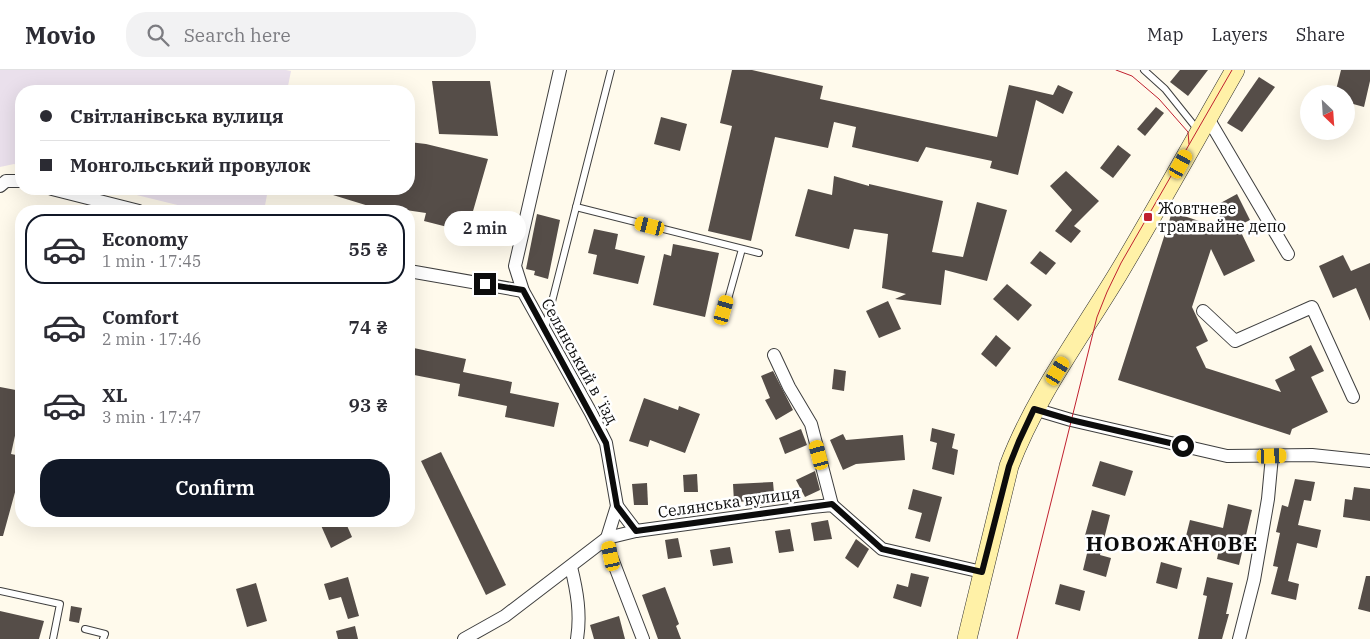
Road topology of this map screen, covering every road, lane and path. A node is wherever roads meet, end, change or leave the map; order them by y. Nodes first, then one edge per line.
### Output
1 (560, 70) edge
2 (611, 70) edge
3 (1144, 70) edge
4 (1235, 70) edge
5 (1204, 126) junction
6 (15, 181) edge
7 (0, 186) edge
8 (76, 195) edge
9 (115, 205) edge
10 (576, 207) junction
11 (742, 249) junction
12 (759, 253) dead end
13 (1288, 254) dead end
14 (415, 272) edge
15 (523, 290) junction
16 (724, 310) dead end
17 (1203, 312) dead end
18 (545, 330) junction
19 (774, 355) dead end
20 (1353, 396) dead end
21 (1034, 409) junction
22 (1272, 456) junction
23 (1370, 461) edge
24 (832, 504) junction
25 (617, 506) junction
26 (636, 531) junction
27 (607, 538) junction
28 (571, 567) junction
29 (982, 572) junction
30 (0, 591) edge
31 (85, 629) dead end
32 (53, 639) edge
33 (104, 639) edge
34 (464, 639) edge
35 (577, 639) edge
36 (643, 639) edge
37 (967, 639) edge
38 (1239, 639) edge

1 - 15 street, Селянський вʼїзд
2 - 10 lane
3 - 5 lane
4 - 5 street
5 - 13 street
5 - 21 street
6 - 7 street
8 - 9 street
10 - 11 lane
10 - 18 lane
11 - 12 lane
11 - 16 lane
14 - 15 street
15 - 18 street, Селянський вʼїзд
17 - 20 street
18 - 25 street, Селянський вʼїзд
19 - 24 street
21 - 22 street
21 - 29 street
22 - 23 street
22 - 38 street
24 - 26 street, Селянська вулиця
24 - 29 street
25 - 26 street, Селянський вʼїзд
25 - 27 street, Селянський вʼїзд
26 - 27 street, Селянська вулиця
27 - 28 street, Селянська вулиця
27 - 36 street
28 - 34 street, Селянська вулиця
28 - 35 street
29 - 37 street
30 - 32 lane
31 - 33 lane

